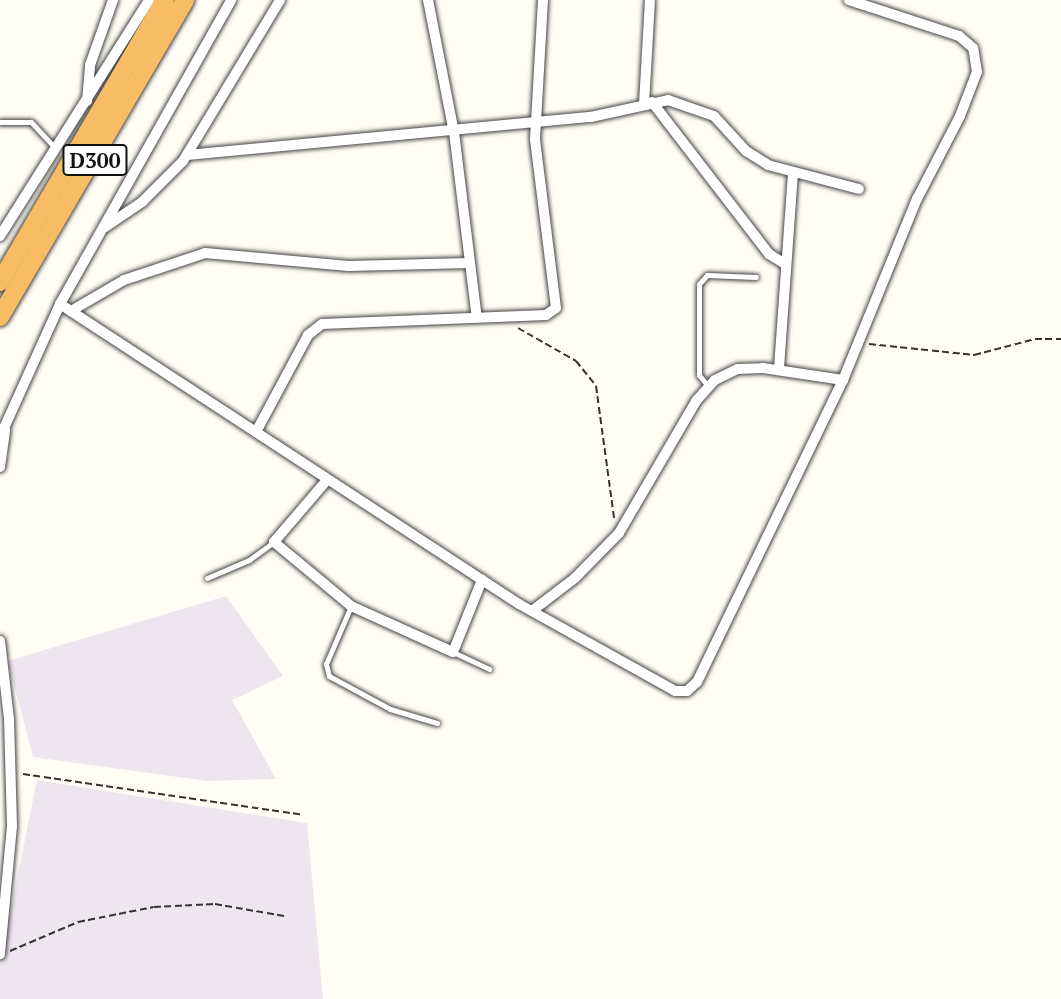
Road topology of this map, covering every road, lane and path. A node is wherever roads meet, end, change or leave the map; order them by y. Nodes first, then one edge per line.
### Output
1 (113, 0) edge
2 (149, 0) edge
3 (164, 0) edge
4 (185, 0) edge
5 (231, 0) edge
6 (280, 0) edge
7 (428, 0) edge
8 (543, 0) edge
9 (650, 0) edge
10 (849, 0) edge
11 (87, 103) junction
12 (648, 103) junction
13 (0, 122) edge
14 (535, 122) junction
15 (454, 132) junction
16 (56, 151) junction
17 (187, 155) junction
18 (793, 173) junction
19 (859, 189) dead end
20 (103, 228) junction
21 (0, 236) edge
22 (470, 263) junction
23 (785, 264) junction
24 (756, 277) dead end
25 (0, 282) edge
26 (60, 304) junction
27 (71, 311) junction
28 (509, 316) junction
29 (0, 317) edge
30 (477, 318) junction
31 (1061, 339) edge
32 (859, 343) junction
33 (779, 368) junction
34 (843, 380) junction
35 (708, 386) junction
36 (6, 420) junction
37 (256, 432) junction
38 (0, 437) edge
39 (0, 467) edge
40 (327, 480) junction
41 (619, 533) junction
42 (274, 542) junction
43 (207, 578) dead end
44 (482, 580) junction
45 (351, 606) junction
46 (532, 611) junction
47 (0, 640) edge
48 (453, 652) junction
49 (489, 669) dead end
50 (4, 718) edge
51 (437, 723) dead end
52 (11, 773) junction
53 (303, 815) dead end
54 (284, 916) dead end
55 (3, 954) edge

1 - 11 street
2 - 11 street
3 - 25 highway, D300
4 - 29 highway, D300
5 - 20 street
6 - 17 street
7 - 15 street
8 - 14 street
9 - 12 street
10 - 32 street
11 - 16 street
12 - 14 street
12 - 18 street
12 - 23 street
13 - 16 lane
14 - 15 street
14 - 28 street
15 - 17 street
15 - 22 street
16 - 21 street
17 - 20 street
18 - 19 street
18 - 23 street
20 - 26 street
22 - 27 street
22 - 30 street
23 - 33 street
24 - 35 lane
26 - 27 street
26 - 36 street
27 - 37 street
28 - 30 street
28 - 41 path
30 - 37 street
31 - 32 path
32 - 34 street
33 - 34 street
33 - 35 street
34 - 46 street
35 - 41 street
36 - 38 street
36 - 39 street
37 - 40 street
40 - 42 street
40 - 44 street
41 - 46 street
42 - 43 lane
42 - 45 street
44 - 46 street
44 - 48 street
45 - 48 street
45 - 51 lane
47 - 50 street
48 - 49 lane
50 - 52 street
52 - 53 path
52 - 55 street
54 - 55 path

